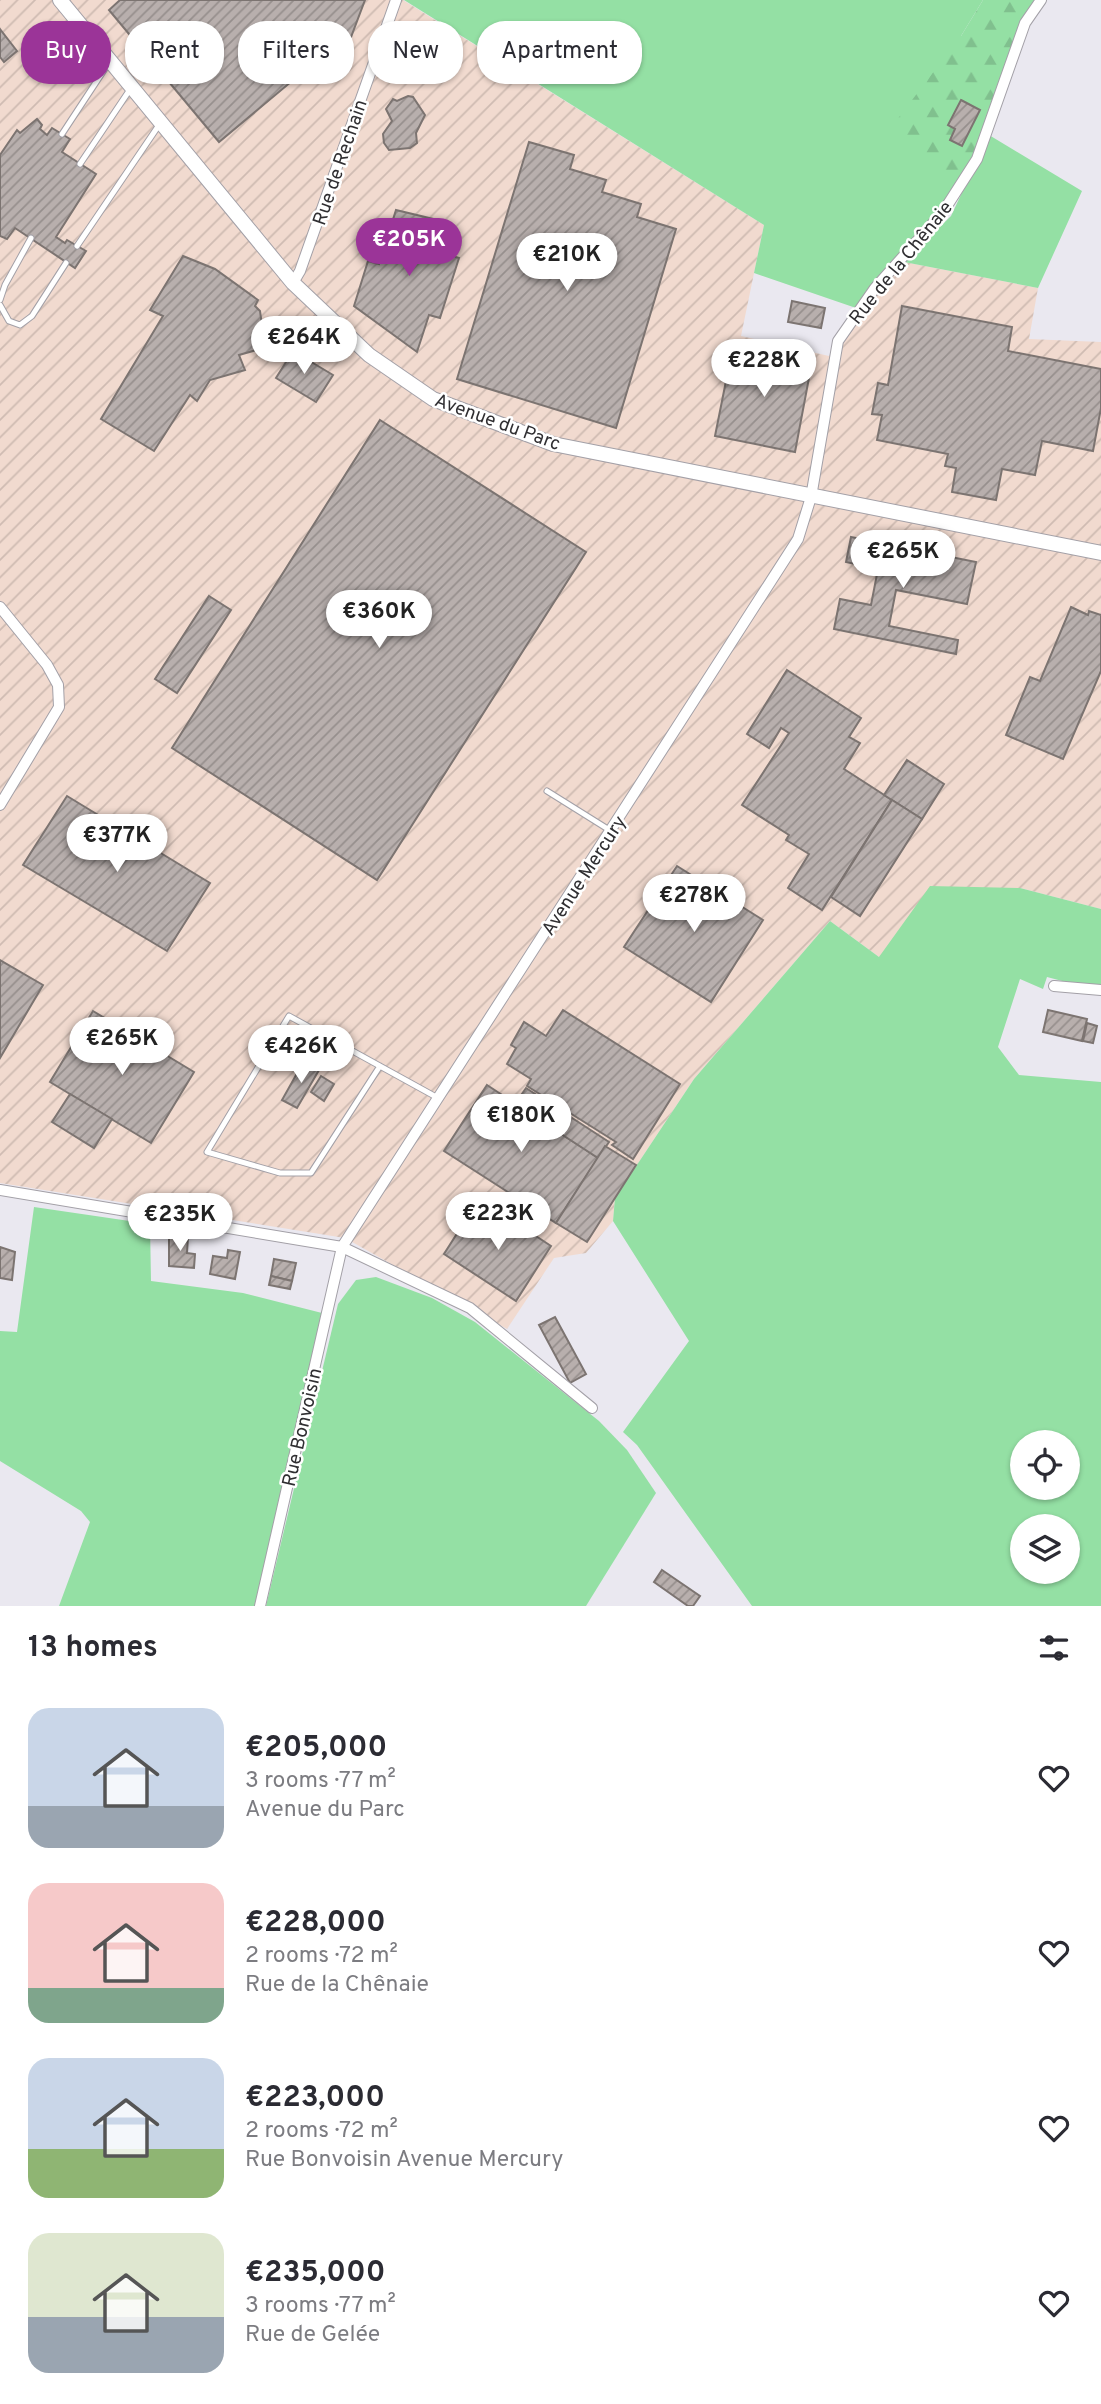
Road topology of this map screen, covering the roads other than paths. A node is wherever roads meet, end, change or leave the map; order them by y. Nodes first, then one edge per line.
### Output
1 (60, 0) edge
2 (396, 0) edge
3 (1041, 0) edge
4 (78, 21) edge
5 (111, 61) edge
6 (94, 84) edge
7 (132, 86) junction
8 (161, 122) junction
9 (62, 134) dead end
10 (80, 164) dead end
11 (31, 238) dead end
12 (77, 246) dead end
13 (65, 263) dead end
14 (293, 283) junction
15 (0, 300) edge
16 (0, 305) edge
17 (811, 497) junction
18 (1101, 553) edge
19 (0, 607) edge
20 (547, 791) dead end
21 (0, 804) edge
22 (611, 831) junction
23 (1054, 986) dead end
24 (1101, 990) edge
25 (380, 1066) junction
26 (438, 1098) junction
27 (0, 1190) edge
28 (342, 1247) junction
29 (592, 1408) dead end
30 (260, 1606) edge

1 - 4 street, Avenue du Parc
2 - 14 street, Rue de Rechain
3 - 17 street, Rue de la Chênaie
5 - 7 street, Avenue du Parc
6 - 9 lane
7 - 8 street, Avenue du Parc
7 - 10 lane
8 - 12 lane
8 - 14 street, Avenue du Parc
11 - 15 lane
13 - 16 lane
14 - 17 street, Avenue du Parc
17 - 18 street, Avenue du Parc
17 - 22 street, Avenue Mercury
19 - 21 street
20 - 22 lane
22 - 26 street, Avenue Mercury
23 - 24 street
25 - 25 lane
25 - 26 lane
26 - 28 street, Avenue Mercury
27 - 28 street
28 - 29 street
28 - 30 street, Rue Bonvoisin

